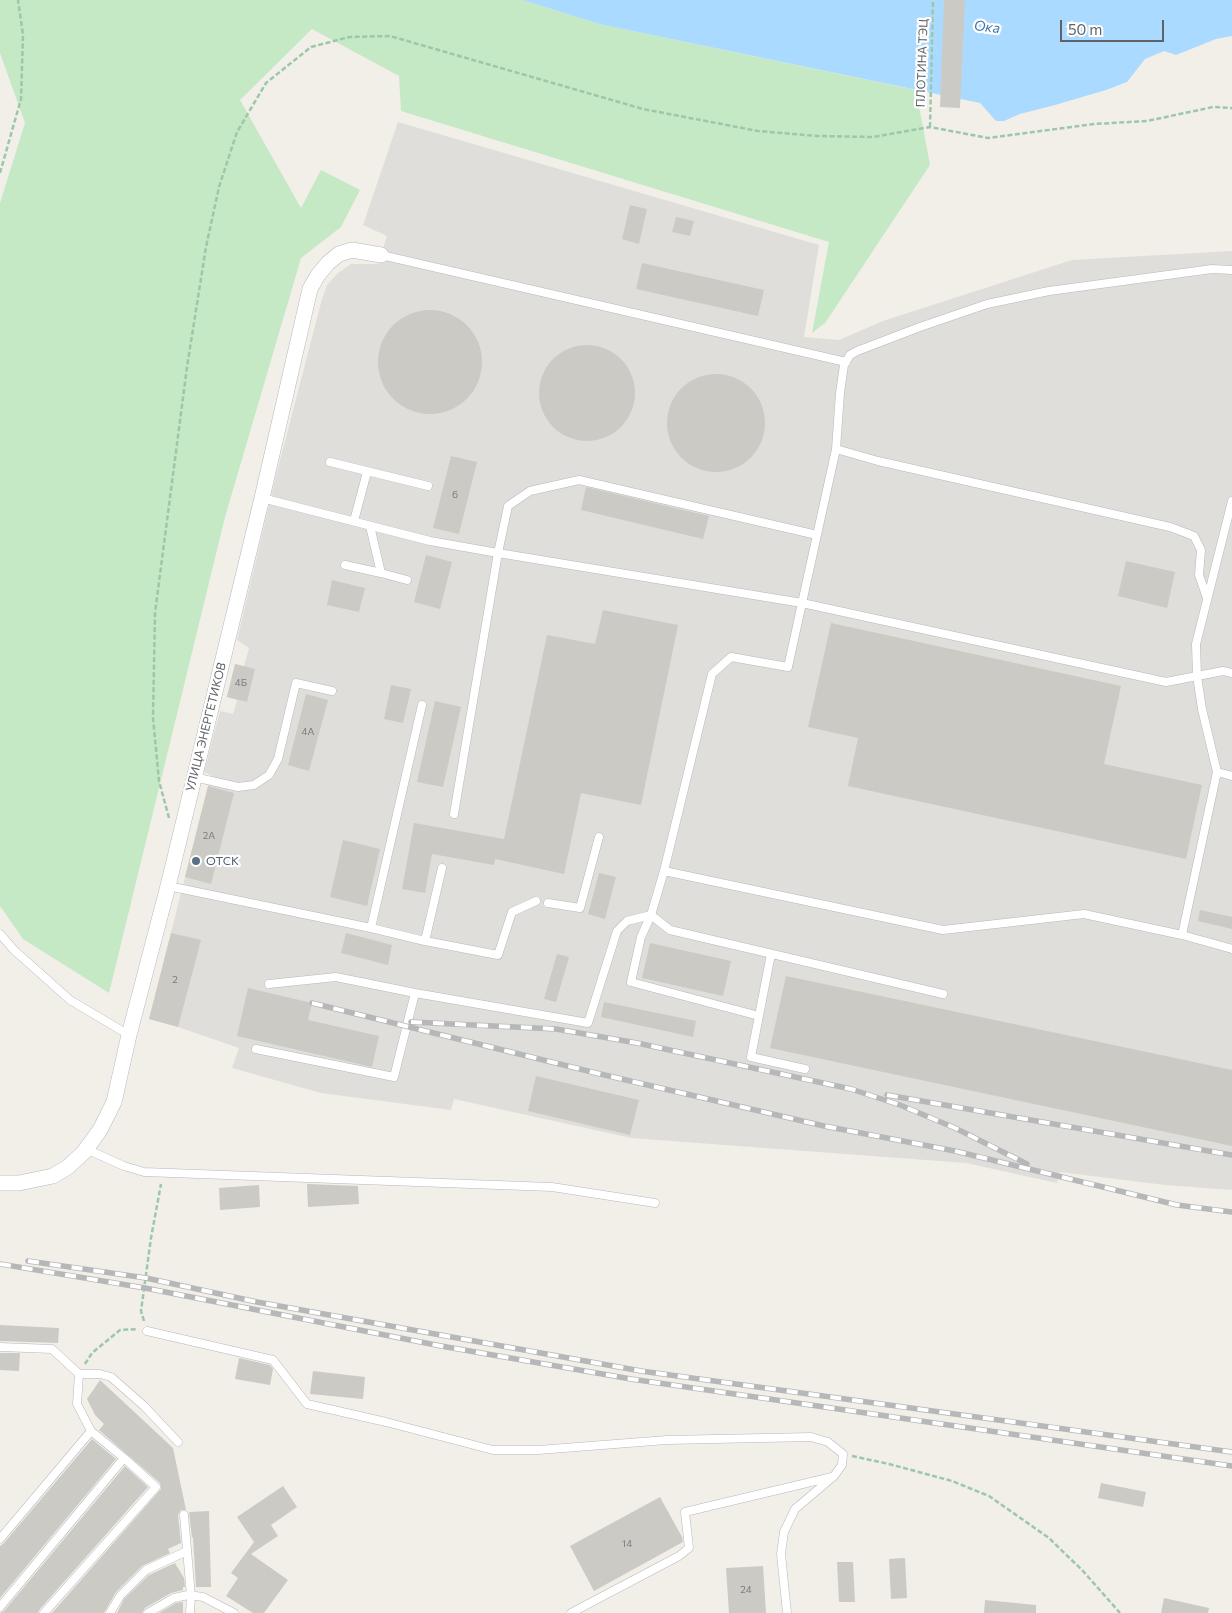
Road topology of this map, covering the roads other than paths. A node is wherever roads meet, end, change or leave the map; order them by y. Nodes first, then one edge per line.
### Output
1 (381, 255) joint
2 (1232, 270) edge
3 (846, 362) junction
4 (836, 450) junction
5 (330, 462) dead end
6 (368, 472) junction
7 (428, 486) dead end
8 (262, 498) junction
9 (1232, 501) edge
10 (354, 521) junction
11 (370, 526) junction
12 (818, 535) junction
13 (498, 553) junction
14 (345, 565) dead end
15 (381, 573) junction
16 (408, 580) dead end
17 (1207, 600) junction
18 (802, 603) junction
19 (1232, 673) edge
20 (1197, 676) junction
21 (332, 691) dead end
22 (422, 705) dead end
23 (1217, 772) junction
24 (1232, 776) edge
25 (194, 777) junction
26 (454, 814) dead end
27 (599, 837) dead end
28 (442, 868) dead end
29 (664, 871) junction
30 (168, 886) junction
31 (536, 901) dead end
32 (548, 903) dead end
33 (651, 915) junction
34 (371, 928) junction
35 (0, 934) edge
36 (1182, 935) junction
37 (425, 941) junction
38 (1232, 949) edge
39 (771, 954) junction
40 (270, 984) dead end
41 (415, 993) junction
42 (943, 994) dead end
43 (759, 1016) junction
44 (129, 1035) junction
45 (256, 1049) dead end
46 (806, 1069) dead end
47 (86, 1148) junction
48 (0, 1183) edge
49 (655, 1203) dead end
50 (147, 1332) road end
51 (0, 1347) edge
52 (79, 1374) junction
53 (91, 1431) junction
54 (178, 1442) dead end
55 (124, 1458) junction
56 (834, 1476) junction
57 (184, 1515) dead end
58 (0, 1539) edge
59 (187, 1551) junction
60 (191, 1596) junction
61 (0, 1607) edge
62 (44, 1613) edge
63 (110, 1613) edge
64 (148, 1613) edge
65 (190, 1613) edge
66 (234, 1613) edge
67 (571, 1613) edge
68 (787, 1613) edge

1 - 3 lane
1 - 8 street, УЛИЦА ЭНЕРГЕТИКОВ
2 - 3 lane
3 - 4 lane
4 - 12 lane
4 - 17 lane
5 - 6 lane
6 - 7 lane
6 - 10 lane
8 - 10 lane
8 - 25 street, УЛИЦА ЭНЕРГЕТИКОВ
9 - 17 lane
10 - 11 lane
11 - 13 lane
11 - 15 lane
12 - 13 lane
12 - 18 lane
13 - 18 lane
13 - 26 lane
14 - 15 lane
15 - 16 lane
17 - 20 lane
18 - 20 lane
18 - 29 lane
19 - 20 lane
20 - 23 lane
21 - 25 lane
22 - 34 lane
23 - 24 lane
23 - 36 lane
25 - 30 street, УЛИЦА ЭНЕРГЕТИКОВ
27 - 32 lane
28 - 37 lane
29 - 33 lane
29 - 36 lane
30 - 34 lane
30 - 44 street, УЛИЦА ЭНЕРГЕТИКОВ
31 - 37 lane
33 - 39 lane
33 - 41 lane
33 - 43 lane
34 - 37 lane
35 - 44 lane
36 - 38 lane
39 - 42 lane
39 - 43 lane
40 - 41 lane
41 - 45 lane
43 - 46 lane
44 - 47 street, УЛИЦА ЭНЕРГЕТИКОВ
47 - 48 street, УЛИЦА ЭНЕРГЕТИКОВ
47 - 49 lane
50 - 56 lane
51 - 52 lane
52 - 53 lane
52 - 54 lane
53 - 55 lane
53 - 58 lane
55 - 61 lane
55 - 62 lane
56 - 67 lane
56 - 68 lane
57 - 59 lane
59 - 60 lane
59 - 63 lane
60 - 64 lane
60 - 65 lane
60 - 66 lane

